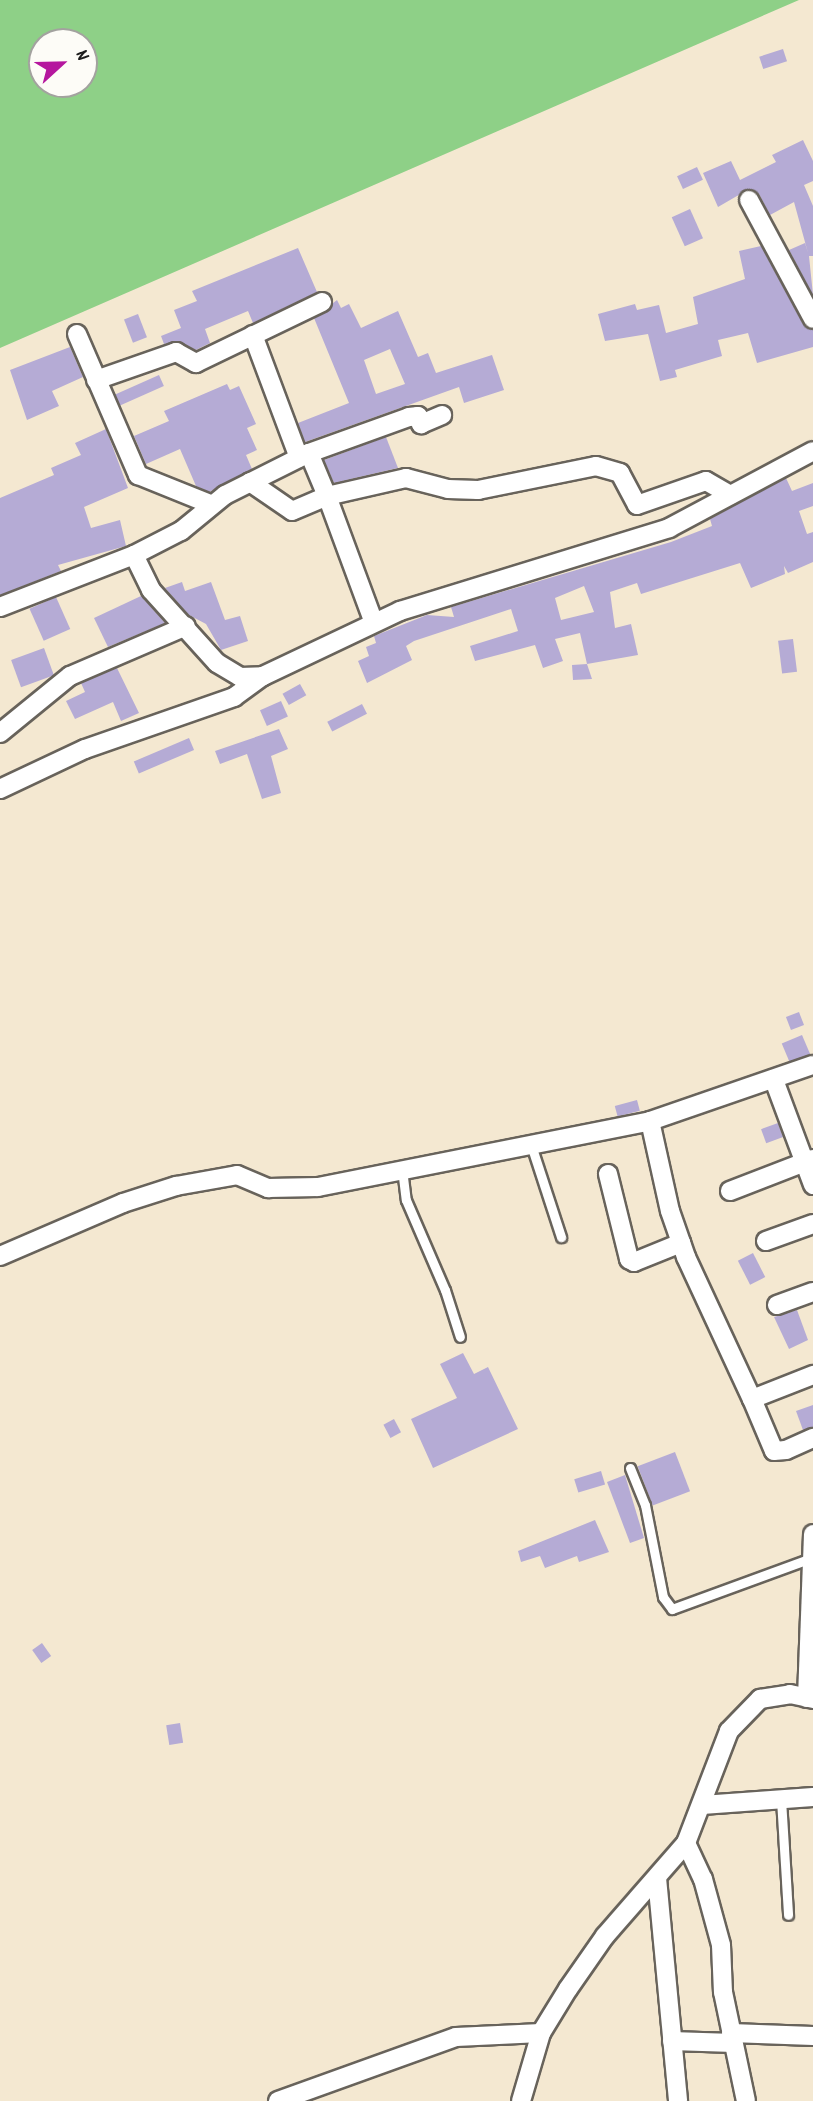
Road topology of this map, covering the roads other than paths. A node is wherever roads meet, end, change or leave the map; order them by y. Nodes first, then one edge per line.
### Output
1 (749, 200) dead end
2 (322, 302) dead end
3 (813, 319) edge
4 (77, 334) dead end
5 (253, 335) junction
6 (96, 380) junction
7 (442, 415) dead end
8 (813, 451) edge
9 (304, 455) junction
10 (250, 482) junction
11 (730, 495) junction
12 (327, 496) junction
13 (210, 504) junction
14 (134, 555) junction
15 (0, 607) edge
16 (374, 623) junction
17 (186, 626) junction
18 (263, 676) junction
19 (0, 733) edge
20 (0, 789) edge
21 (813, 1065) edge
22 (774, 1080) junction
23 (650, 1121) junction
24 (531, 1145) junction
25 (809, 1160) edge
26 (402, 1169) junction
27 (608, 1174) dead end
28 (813, 1185) edge
29 (730, 1191) dead end
30 (813, 1224) edge
31 (561, 1237) dead end
32 (766, 1241) dead end
33 (681, 1243) junction
34 (0, 1256) edge
35 (813, 1292) edge
36 (777, 1305) dead end
37 (460, 1337) dead end
38 (813, 1375) edge
39 (752, 1399) junction
40 (813, 1438) edge
41 (630, 1468) dead end
42 (812, 1545) edge
43 (811, 1621) edge
44 (810, 1698) edge
45 (813, 1797) edge
46 (781, 1799) junction
47 (702, 1805) junction
48 (686, 1843) junction
49 (657, 1878) junction
50 (788, 1915) dead end
51 (541, 2033) junction
52 (813, 2036) edge
53 (732, 2038) junction
54 (672, 2041) junction
55 (278, 2101) edge
56 (522, 2101) edge
57 (678, 2101) edge
58 (746, 2101) edge

1 - 3 street
2 - 5 street
4 - 6 street
5 - 6 street
5 - 9 street
6 - 13 street
7 - 9 street
8 - 11 street
9 - 10 street
9 - 12 street
10 - 12 street
10 - 13 street
11 - 12 street
11 - 16 street
12 - 16 street
13 - 14 street
14 - 15 street
14 - 17 street
16 - 18 street
17 - 18 street
17 - 19 street
18 - 20 street
21 - 22 street
22 - 23 street
22 - 25 street
23 - 24 street
23 - 33 street
24 - 26 street
24 - 31 lane
25 - 28 street
25 - 29 street
26 - 34 street
26 - 37 lane
27 - 33 street
30 - 32 street
33 - 39 street
35 - 36 street
38 - 39 street
39 - 40 street
41 - 42 lane
42 - 43 street
43 - 44 street
44 - 47 street
45 - 46 street
46 - 47 street
46 - 50 lane
47 - 48 street
48 - 49 street
48 - 53 street
49 - 51 street
49 - 54 street
51 - 55 street
51 - 56 street
52 - 53 street
53 - 54 street
53 - 58 street
54 - 57 street

